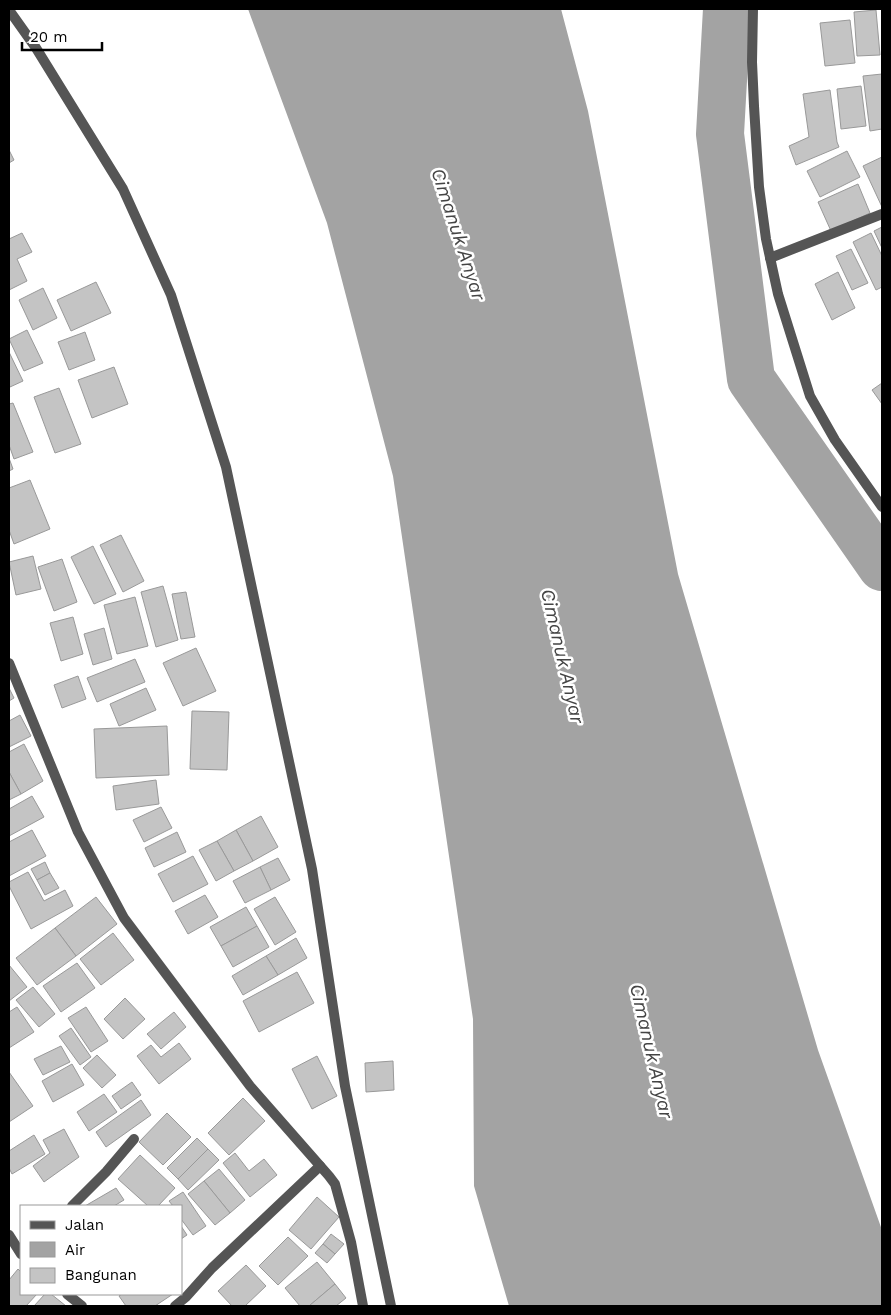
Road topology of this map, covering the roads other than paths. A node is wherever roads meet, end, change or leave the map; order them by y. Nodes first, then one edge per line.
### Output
1 (753, 9) edge
2 (9, 10) edge
3 (882, 214) edge
4 (770, 258) junction
5 (882, 506) edge
6 (9, 663) edge
7 (134, 1139) dead end
8 (320, 1166) junction
9 (73, 1205) edge
10 (9, 1235) edge
11 (20, 1252) edge
12 (68, 1295) edge
13 (82, 1306) edge
14 (175, 1306) edge
15 (363, 1306) edge
16 (391, 1306) edge

1 - 4 street
2 - 16 street
3 - 4 street
4 - 5 street
6 - 8 street
7 - 9 street
8 - 14 street
8 - 15 street
10 - 11 street
12 - 13 street

